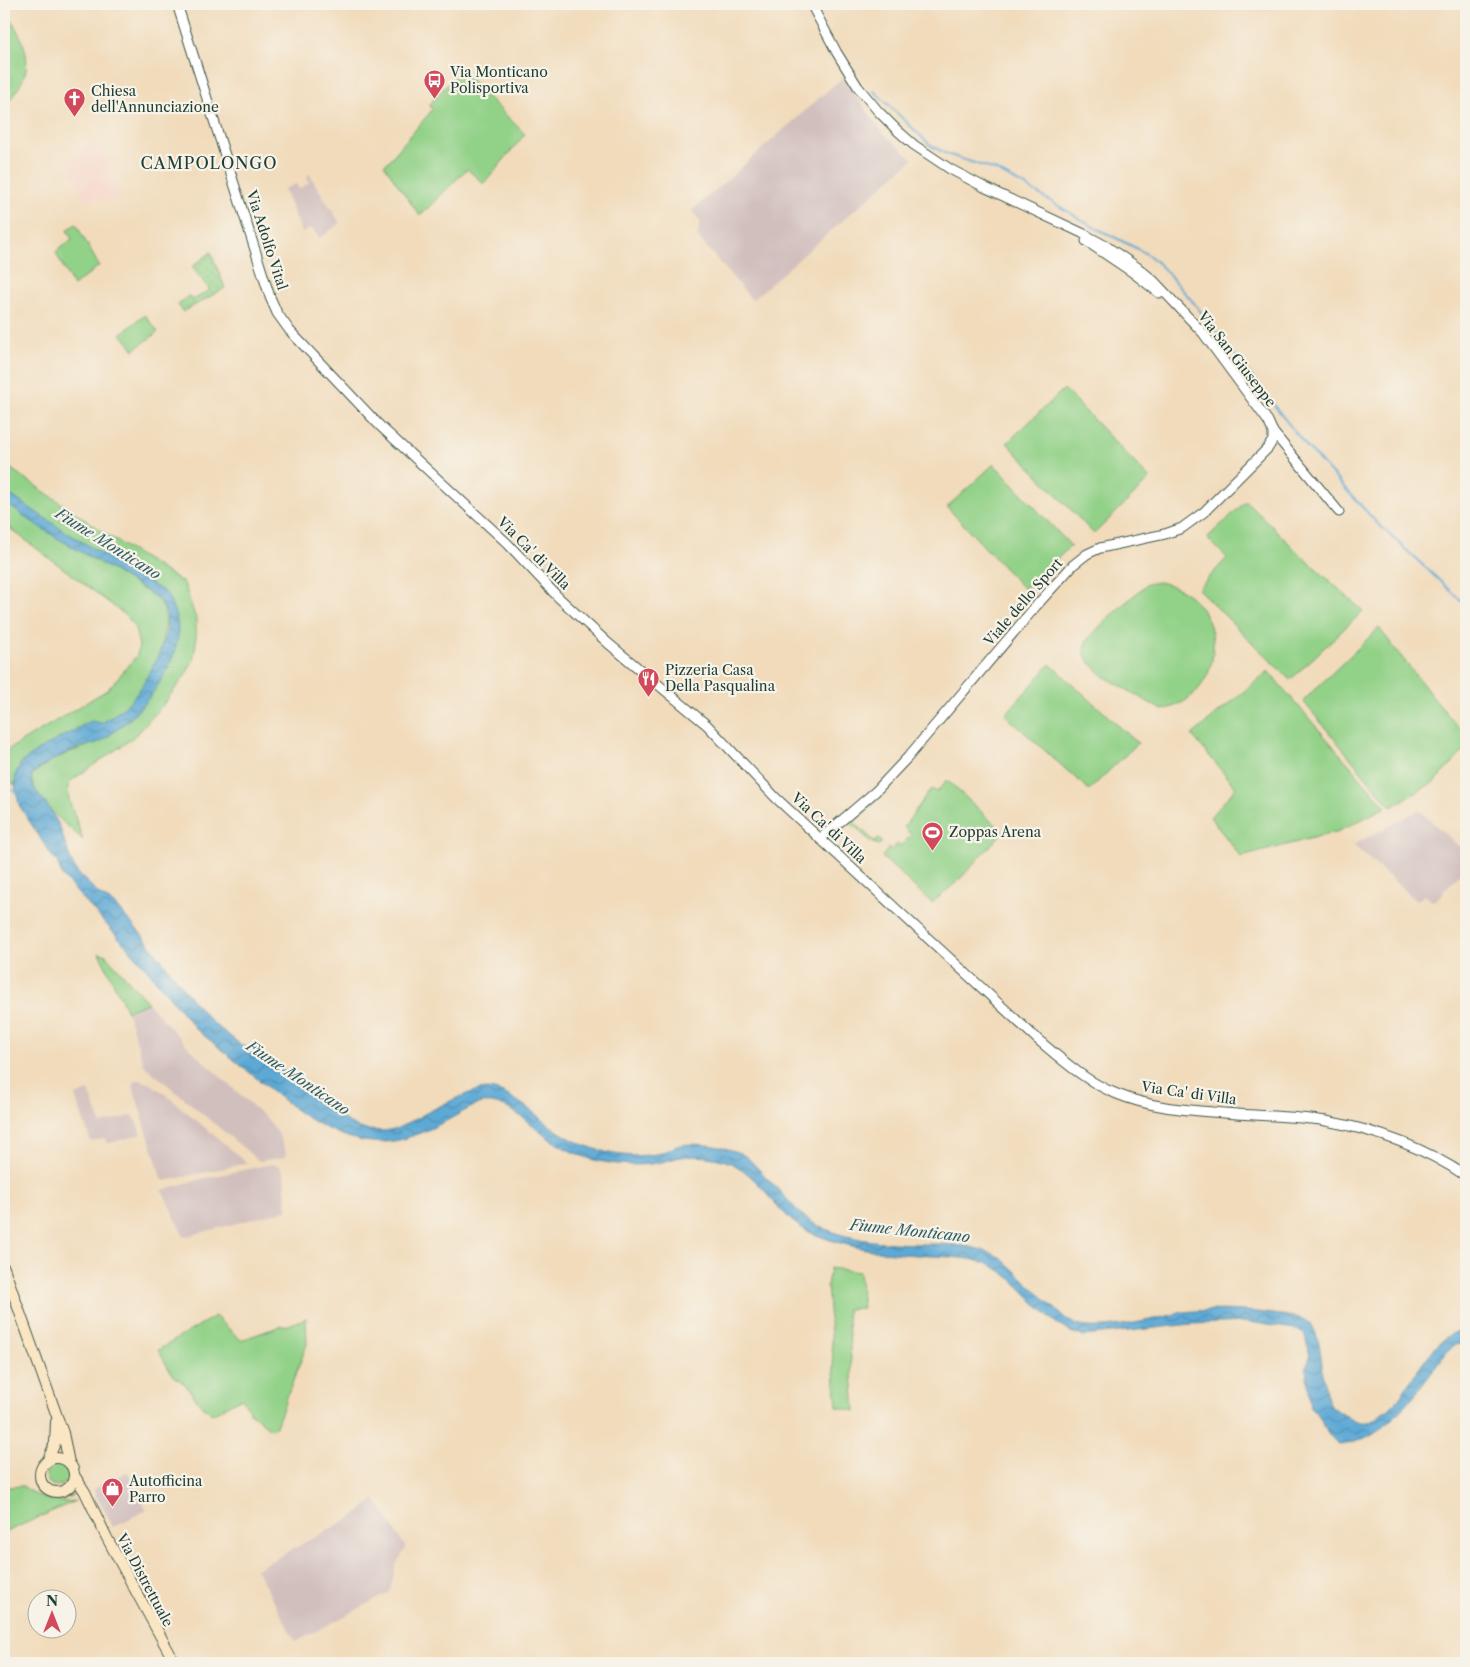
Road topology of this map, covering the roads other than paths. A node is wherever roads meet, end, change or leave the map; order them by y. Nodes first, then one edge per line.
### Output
1 (177, 4) edge
2 (811, 4) edge
3 (277, 313) joint
4 (1273, 432) junction
5 (1339, 512) dead end
6 (820, 839) junction
7 (1466, 1176) edge
8 (4, 1268) edge
9 (8, 1294) edge
10 (54, 1408) junction
11 (47, 1462) junction
12 (69, 1463) junction
13 (74, 1475) junction
14 (67, 1489) junction
15 (93, 1509) junction
16 (175, 1663) edge

1 - 3 street, Via Adolfo Vital
2 - 4 street, Via San Giuseppe
3 - 6 street, Via Ca' di Villa
4 - 5 street, Via San Giuseppe
4 - 6 street, Viale dello Sport
6 - 7 street, Via Ca' di Villa
8 - 9 main road
9 - 10 main road
10 - 11 main road
10 - 12 main road
11 - 12 main road
11 - 14 main road
12 - 13 main road
13 - 14 main road
13 - 15 main road, Via Distrettuale
14 - 15 main road
15 - 16 main road, Via Distrettuale

